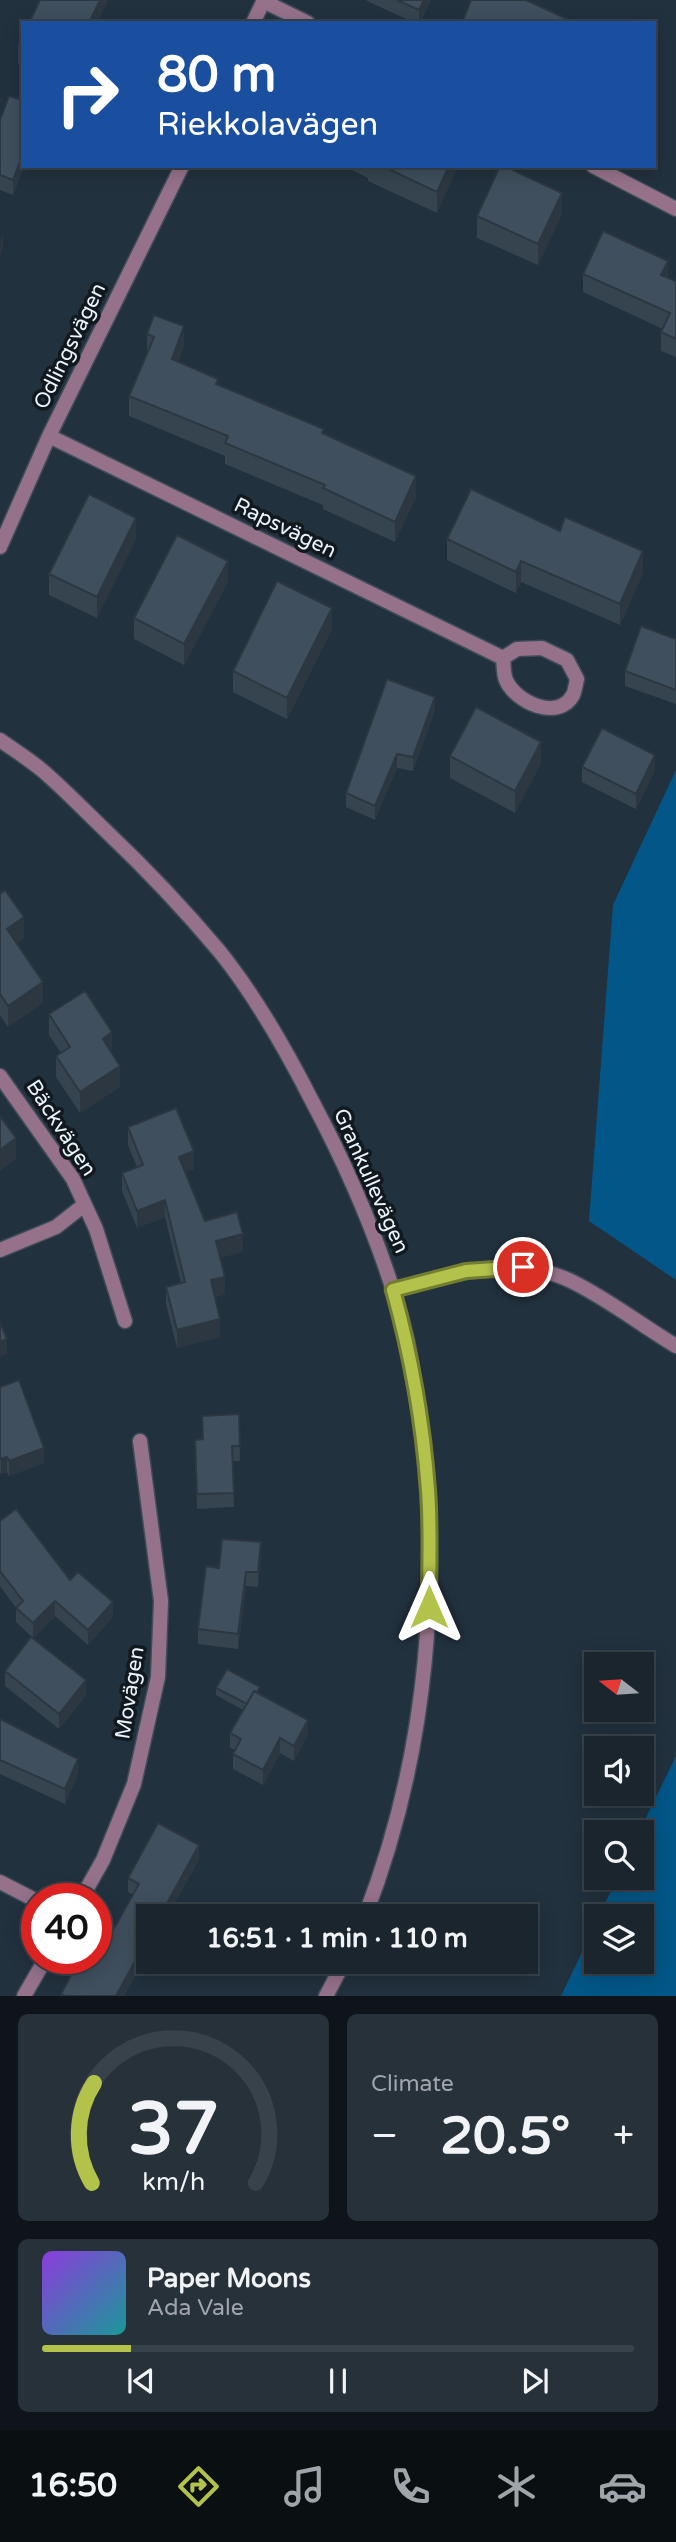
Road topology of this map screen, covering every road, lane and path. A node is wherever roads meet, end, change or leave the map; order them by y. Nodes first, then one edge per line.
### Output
1 (264, 0) edge
2 (254, 21) edge
3 (304, 21) edge
4 (181, 168) edge
5 (597, 168) edge
6 (676, 209) edge
7 (49, 436) junction
8 (0, 547) edge
9 (503, 657) junction
10 (0, 740) edge
11 (0, 1076) edge
12 (84, 1205) junction
13 (0, 1250) edge
14 (393, 1290) junction
15 (125, 1321) dead end
16 (676, 1346) edge
17 (140, 1441) dead end
18 (0, 1882) edge
19 (90, 1883) edge
20 (21, 1893) edge
21 (370, 1904) edge
22 (37, 1974) edge
23 (338, 1974) edge
24 (24, 1996) edge
25 (326, 1996) edge

1 - 2 street
1 - 3 street
4 - 7 street, Odlingsvägen
5 - 6 street
7 - 8 street, Odlingsvägen
7 - 9 street, Rapsvägen
9 - 9 street
10 - 14 street, Grankullevägen
11 - 12 street, Bäckvägen
12 - 13 street
12 - 15 street, Bäckvägen
14 - 16 street
14 - 21 street, Grankullevägen
17 - 19 street, Movägen
18 - 20 street
22 - 24 street
23 - 25 street

